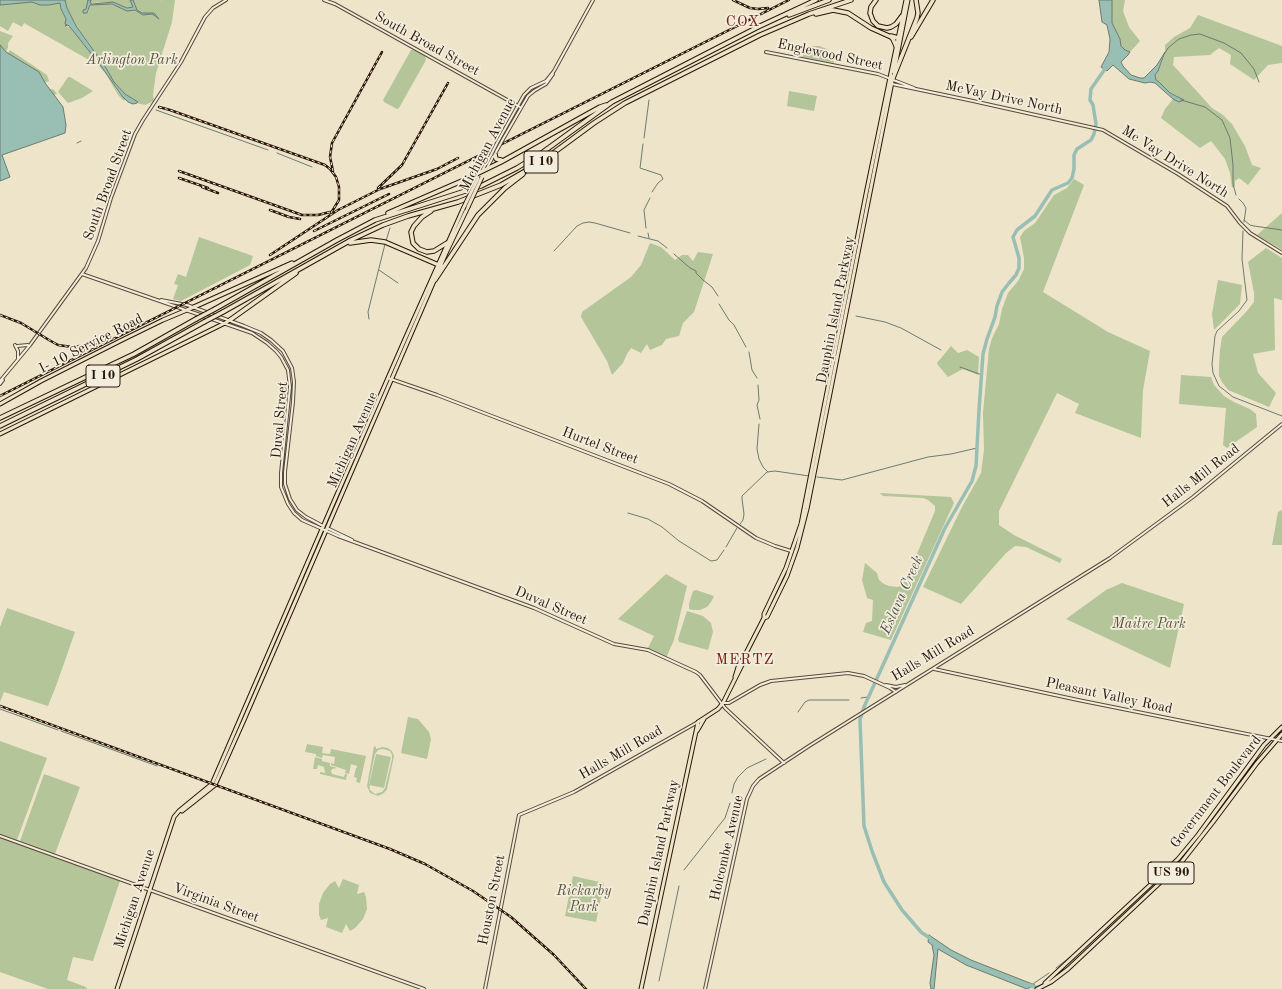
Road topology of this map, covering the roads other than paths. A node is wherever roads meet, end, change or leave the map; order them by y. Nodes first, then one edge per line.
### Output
1 (226, 0) edge
2 (324, 0) edge
3 (594, 0) edge
4 (816, 0) edge
5 (829, 0) edge
6 (851, 0) edge
7 (876, 0) edge
8 (907, 0) edge
9 (916, 0) edge
10 (932, 0) edge
11 (809, 14) junction
12 (904, 15) junction
13 (779, 18) junction
14 (877, 31) junction
15 (898, 38) junction
16 (907, 45) junction
17 (896, 46) junction
18 (766, 52) dead end
19 (892, 78) junction
20 (890, 84) junction
21 (915, 89) junction
22 (612, 102) junction
23 (519, 107) junction
24 (1089, 126) joint
25 (526, 148) junction
26 (494, 153) junction
27 (487, 168) junction
28 (483, 170) junction
29 (529, 170) junction
30 (435, 209) junction
31 (375, 220) junction
32 (447, 243) junction
33 (340, 247) junction
34 (1282, 253) edge
35 (301, 260) junction
36 (439, 266) junction
37 (304, 267) junction
38 (82, 274) junction
39 (435, 280) junction
40 (157, 300) junction
41 (194, 307) junction
42 (187, 310) junction
43 (230, 320) junction
44 (225, 324) junction
45 (29, 345) junction
46 (18, 360) junction
47 (4, 377) junction
48 (388, 378) junction
49 (392, 379) junction
50 (0, 381) edge
51 (0, 384) edge
52 (0, 404) edge
53 (0, 418) edge
54 (1282, 424) edge
55 (0, 426) edge
56 (0, 434) edge
57 (322, 527) junction
58 (326, 529) junction
59 (794, 552) junction
60 (309, 559) junction
61 (312, 562) junction
62 (932, 669) junction
63 (882, 684) junction
64 (908, 684) junction
65 (896, 692) junction
66 (723, 703) junction
67 (706, 717) junction
68 (698, 722) junction
69 (691, 726) junction
70 (1282, 727) edge
71 (696, 730) junction
72 (1282, 734) edge
73 (695, 735) junction
74 (1270, 739) junction
75 (1276, 740) junction
76 (1282, 741) edge
77 (784, 763) junction
78 (519, 815) joint
79 (174, 817) junction
80 (0, 836) edge
81 (150, 890) junction
82 (1044, 985) junction
83 (117, 989) edge
84 (424, 989) edge
85 (485, 989) edge
86 (641, 989) edge
87 (705, 989) edge
88 (1037, 989) edge

1 - 38 street, South Broad Street
2 - 23 street, South Broad Street
3 - 23 street, Michigan Avenue
4 - 13 highway
5 - 13 highway, I 10
6 - 11 highway, I 10
7 - 12 highway
8 - 12 main road, Dauphin Island Parkway
9 - 16 highway
10 - 16 highway
11 - 14 highway
11 - 29 highway, I 10
12 - 15 main road, Dauphin Island Parkway
12 - 19 main road, Dauphin Island Parkway
13 - 22 highway, I 10
14 - 15 highway
14 - 17 highway
15 - 17 main road, Dauphin Island Parkway
16 - 19 highway
17 - 19 main road, Dauphin Island Parkway
18 - 19 street, Englewood Street
19 - 20 main road, Dauphin Island Parkway
19 - 21 street, McVay Drive North
20 - 21 street, McVay Drive North
20 - 59 main road, Dauphin Island Parkway
21 - 24 street, McVay Drive North
22 - 25 highway
22 - 31 highway, I 10
23 - 26 street, Michigan Avenue, bridge
23 - 26 street, Michigan Avenue, bridge
24 - 34 street, Mc Vay Drive North
25 - 26 highway
25 - 27 highway
26 - 27 street, Michigan Avenue
26 - 28 street, Michigan Avenue
27 - 28 highway
27 - 36 main road, Michigan Avenue, bridge
28 - 31 highway
28 - 32 main road, Michigan Avenue, bridge
29 - 30 highway, I 10
29 - 39 highway
30 - 32 highway
30 - 33 highway, I 10
31 - 35 highway, I 10
32 - 36 main road, Michigan Avenue
33 - 36 highway
33 - 37 highway, I 10
35 - 41 highway
35 - 53 highway, I 10, bridge
36 - 39 main road, Michigan Avenue
36 - 48 main road, Michigan Avenue
37 - 43 highway
37 - 55 highway, I 10, bridge
38 - 40 street, Duval Street
38 - 45 street, South Broad Street
39 - 49 main road, Michigan Avenue
40 - 41 street, Duval Street
40 - 42 street, Duval Street
41 - 42 main road, I- 10 Service Road
41 - 43 street, Duval Street
42 - 44 street, Duval Street
42 - 52 main road, I- 10 Service Road
43 - 44 main road
43 - 57 street, Duval Street
44 - 56 main road
44 - 57 street, Duval Street
45 - 46 street, South Broad Street
45 - 46 street
46 - 47 street, South Broad Street
47 - 50 street, South Broad Street
47 - 51 street, South Broad Street
48 - 49 street, Hurtel Street
48 - 57 main road, Michigan Avenue
49 - 58 main road, Michigan Avenue
49 - 59 street, Hurtel Street
54 - 62 street, Halls Mill Road
57 - 58 street, Duval Street
57 - 60 main road, Michigan Avenue
58 - 61 main road, Michigan Avenue
58 - 66 street, Duval Street
59 - 66 main road, Dauphin Island Parkway
60 - 61 main road
60 - 79 main road, Michigan Avenue
61 - 79 main road, Michigan Avenue
62 - 64 street, Halls Mill Road
62 - 74 street, Pleasant Valley Road
63 - 64 street
63 - 65 street, Halls Mill Road
63 - 66 street, Halls Mill Road
64 - 65 street, Halls Mill Road
65 - 77 street, Holcombe Avenue
66 - 67 main road, Halls Mill Road
66 - 77 street, Duval Street
67 - 68 main road, Halls Mill Road
67 - 73 main road
68 - 69 street, Halls Mill Road
68 - 71 main road, Dauphin Island Parkway
69 - 71 street
69 - 78 street, Halls Mill Road
70 - 74 main road, Government Boulevard / US 90
71 - 73 main road, Dauphin Island Parkway
72 - 75 main road, Government Boulevard / US 90
73 - 86 main road, Dauphin Island Parkway
74 - 75 street, Pleasant Valley Road
74 - 82 main road, Government Boulevard / US 90
75 - 76 street, Pleasant Valley Road
75 - 82 main road, Government Boulevard / US 90
77 - 87 street, Holcombe Avenue
78 - 85 street, Houston Street
79 - 81 main road, Michigan Avenue
80 - 81 street, Virginia Street
81 - 83 main road, Michigan Avenue
81 - 84 street, Virginia Street
82 - 88 main road, Government Boulevard / US 90

